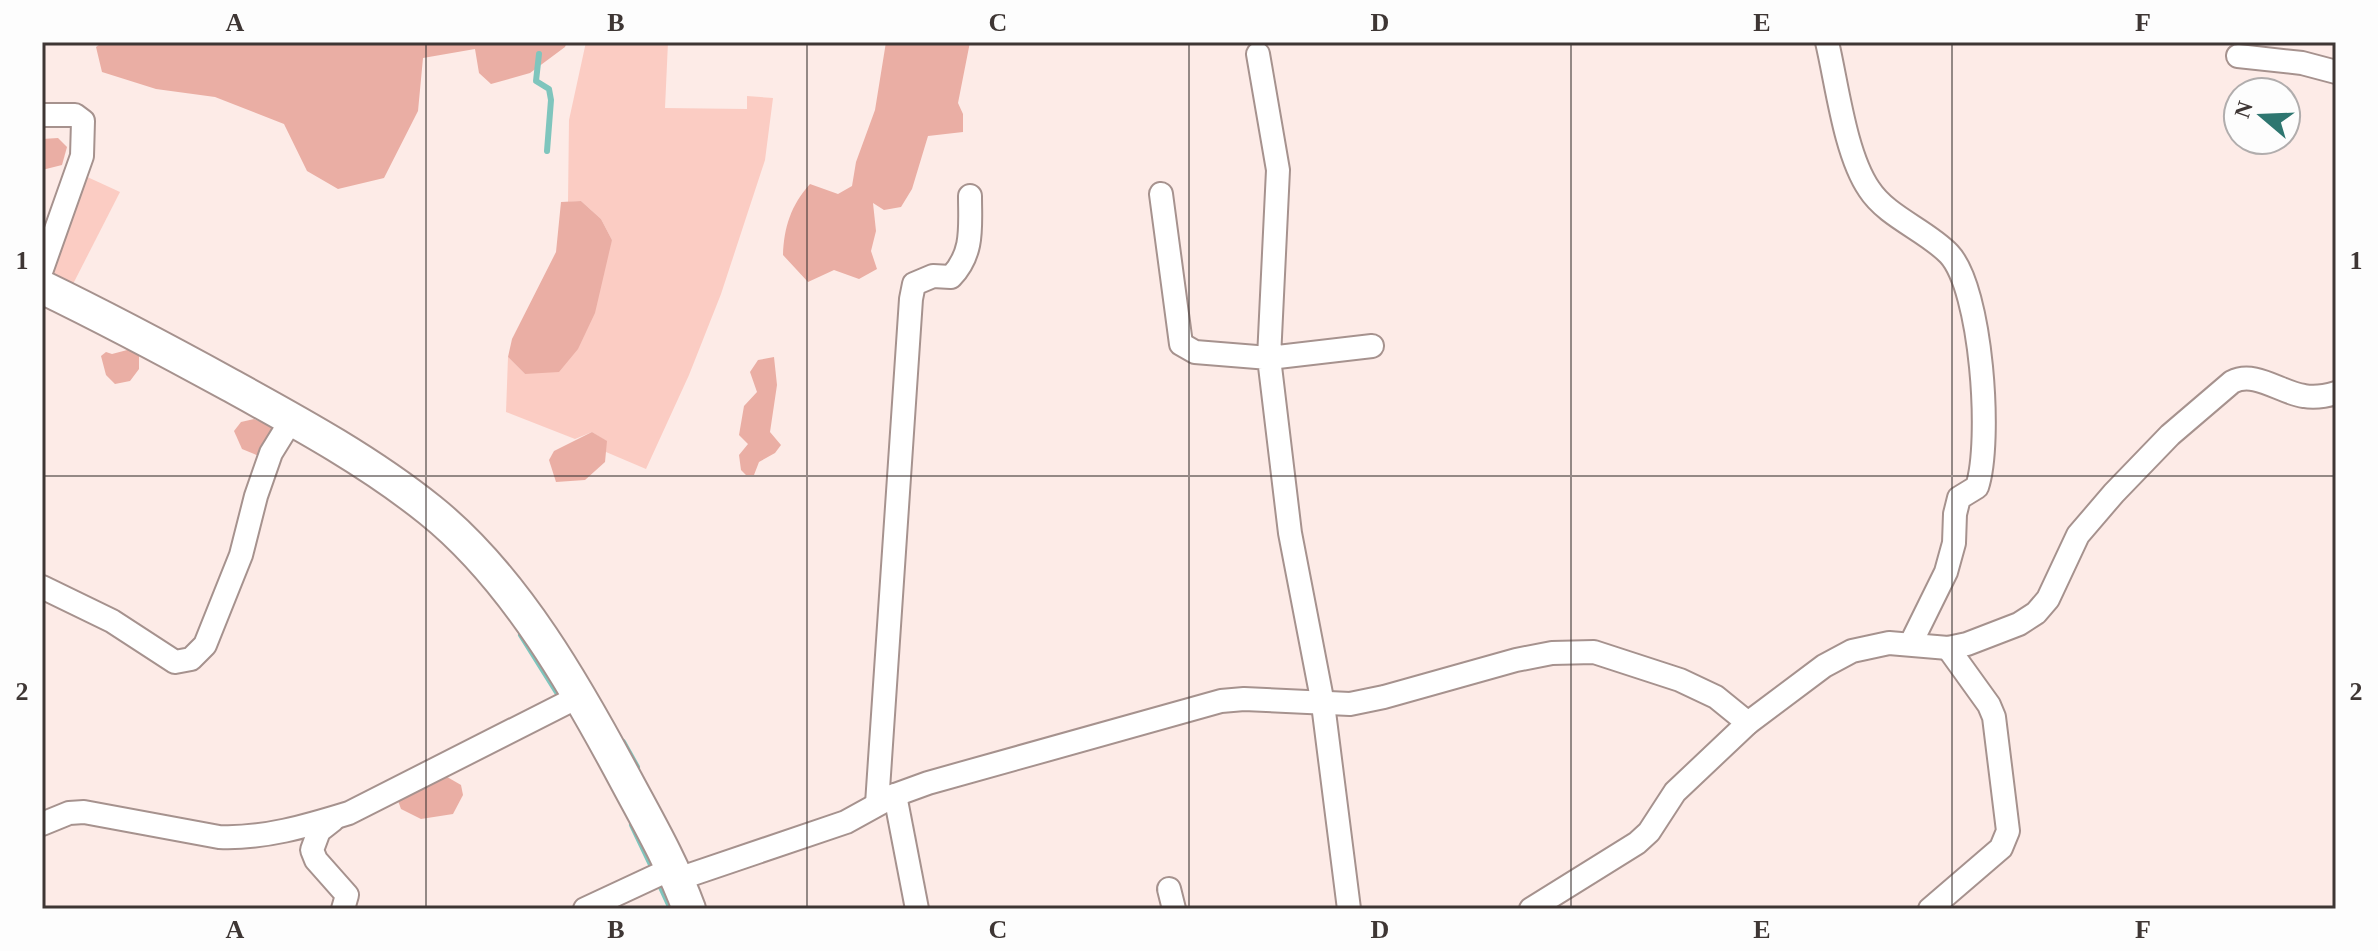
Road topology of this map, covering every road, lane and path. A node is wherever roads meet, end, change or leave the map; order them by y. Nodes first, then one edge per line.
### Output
1 (1827, 42) edge
2 (1258, 54) dead end
3 (2238, 56) dead end
4 (2336, 72) edge
5 (42, 115) edge
6 (1161, 194) dead end
7 (970, 196) dead end
8 (42, 269) edge
9 (42, 287) edge
10 (1372, 346) dead end
11 (1269, 358) junction
12 (2336, 393) edge
13 (292, 419) junction
14 (42, 587) edge
15 (1911, 643) junction
16 (1948, 648) junction
17 (578, 697) junction
18 (1323, 704) junction
19 (1748, 723) junction
20 (886, 800) junction
21 (337, 817) junction
22 (42, 824) edge
23 (680, 886) edge
24 (1543, 906) edge
25 (343, 909) edge
26 (585, 909) edge
27 (917, 909) edge
28 (1349, 909) edge
29 (1930, 909) edge

1 - 15 street
2 - 11 street
3 - 4 street
5 - 8 street
6 - 11 street
7 - 20 street
9 - 13 street
10 - 11 street
11 - 18 street
12 - 16 street
13 - 14 street
13 - 17 street
15 - 16 street
15 - 19 street
16 - 29 street
17 - 21 street
17 - 23 street
18 - 19 street
18 - 20 street
18 - 28 street
19 - 24 street
20 - 23 street
20 - 27 street
21 - 22 street
21 - 25 street
23 - 26 street

